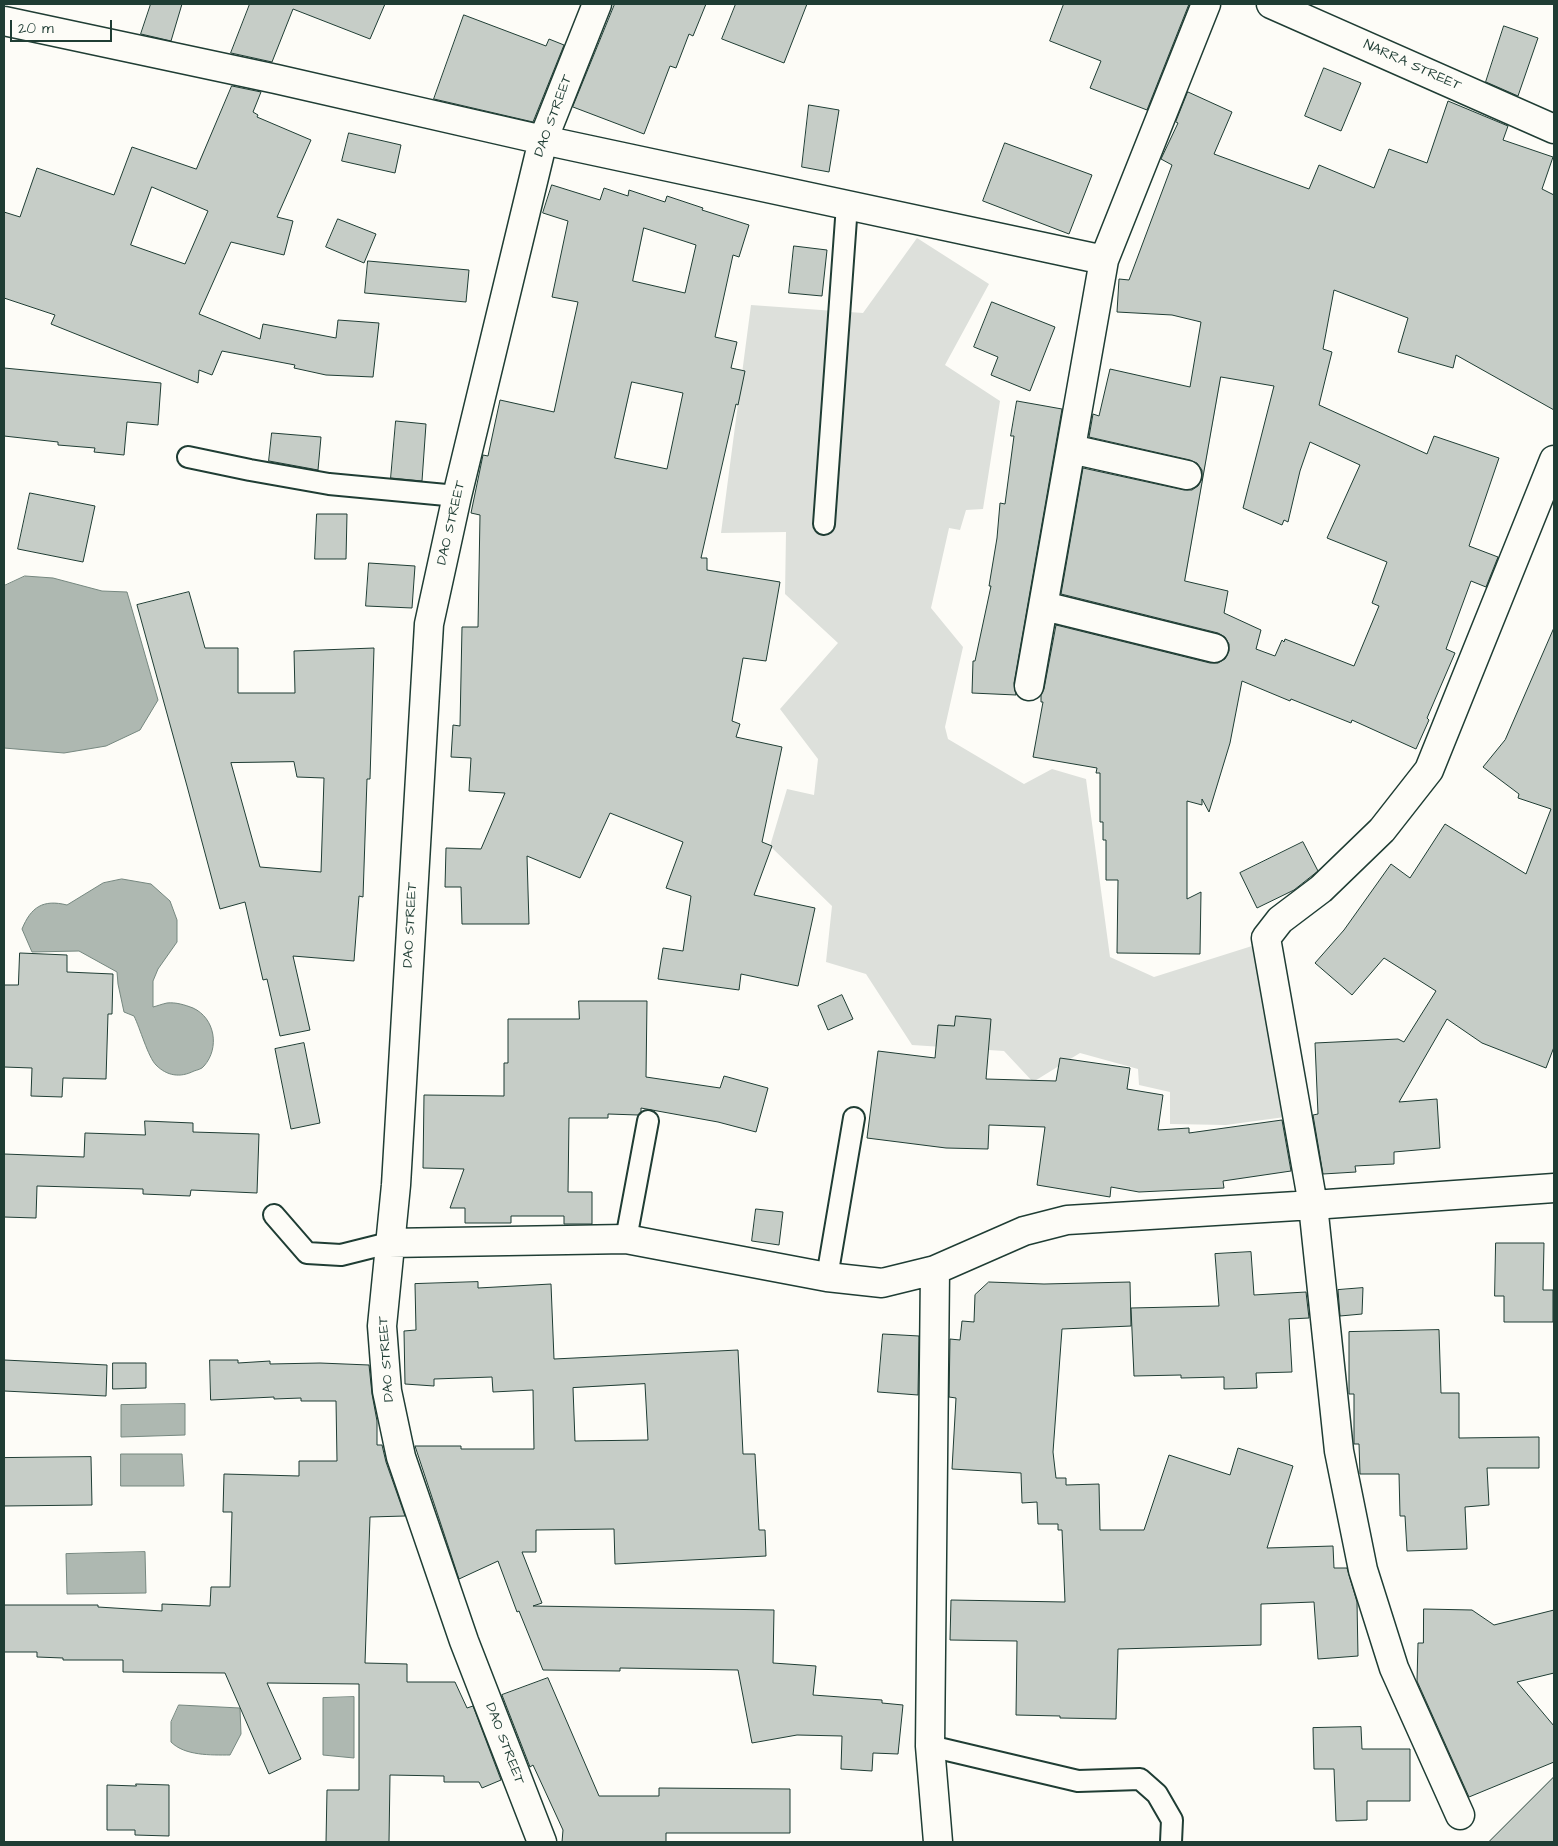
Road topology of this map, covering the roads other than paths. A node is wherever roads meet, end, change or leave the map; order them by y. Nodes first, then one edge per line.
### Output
1 (597, 4) edge
2 (1206, 4) edge
3 (1271, 4) edge
4 (4, 21) edge
5 (1554, 129) edge
6 (543, 140) junction
7 (847, 205) junction
8 (1104, 260) junction
9 (1071, 449) junction
10 (188, 457) dead end
11 (1554, 460) edge
12 (1187, 475) dead end
13 (457, 496) junction
14 (824, 524) dead end
15 (1044, 606) junction
16 (1214, 648) dead end
17 (1029, 686) dead end
18 (854, 1118) dead end
19 (648, 1122) dead end
20 (1554, 1188) edge
21 (1313, 1205) junction
22 (274, 1215) dead end
23 (626, 1240) junction
24 (389, 1244) junction
25 (935, 1270) junction
26 (827, 1277) junction
27 (930, 1746) junction
28 (1460, 1815) dead end
29 (542, 1842) edge
30 (938, 1842) edge
31 (1171, 1842) edge

1 - 6 street, DAO STREET
2 - 8 street
3 - 5 street, NARRA STREET
4 - 6 street
6 - 7 street
6 - 13 street, DAO STREET
7 - 8 street
7 - 14 lane
8 - 9 street
9 - 12 street
9 - 15 street
10 - 13 lane
11 - 21 street
13 - 24 street, DAO STREET
15 - 16 street
15 - 17 street
18 - 26 lane
19 - 23 lane
20 - 21 street
21 - 25 street
21 - 28 street
22 - 24 lane
23 - 24 street
23 - 26 street
24 - 29 street, DAO STREET
25 - 26 street
25 - 27 street
27 - 30 street
27 - 31 lane

